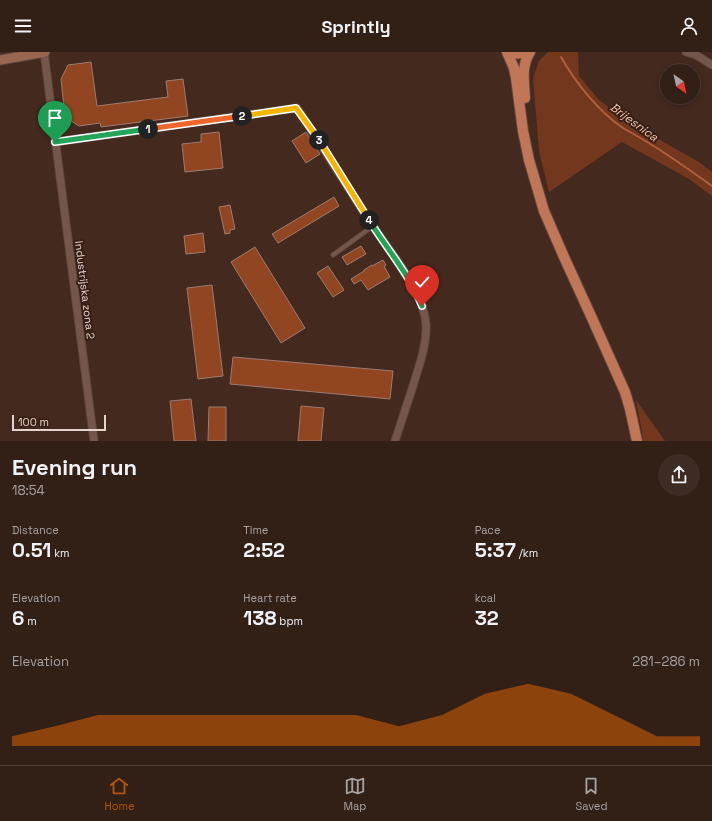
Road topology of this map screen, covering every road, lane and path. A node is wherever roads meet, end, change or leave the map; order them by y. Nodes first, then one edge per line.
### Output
1 (44, 52) edge
2 (508, 52) edge
3 (527, 52) edge
4 (530, 52) edge
5 (686, 52) edge
6 (0, 60) edge
7 (712, 65) edge
8 (55, 142) junction
9 (526, 144) junction
10 (372, 226) junction
11 (333, 255) dead end
12 (94, 441) edge
13 (395, 441) edge
14 (637, 441) edge

1 - 6 main road
1 - 8 street, Industrijska zona 2
2 - 3 main road
2 - 9 main road
4 - 9 main road
5 - 7 street
8 - 10 street
8 - 12 street, Industrijska zona 2
9 - 14 main road
10 - 11 lane
10 - 13 street

